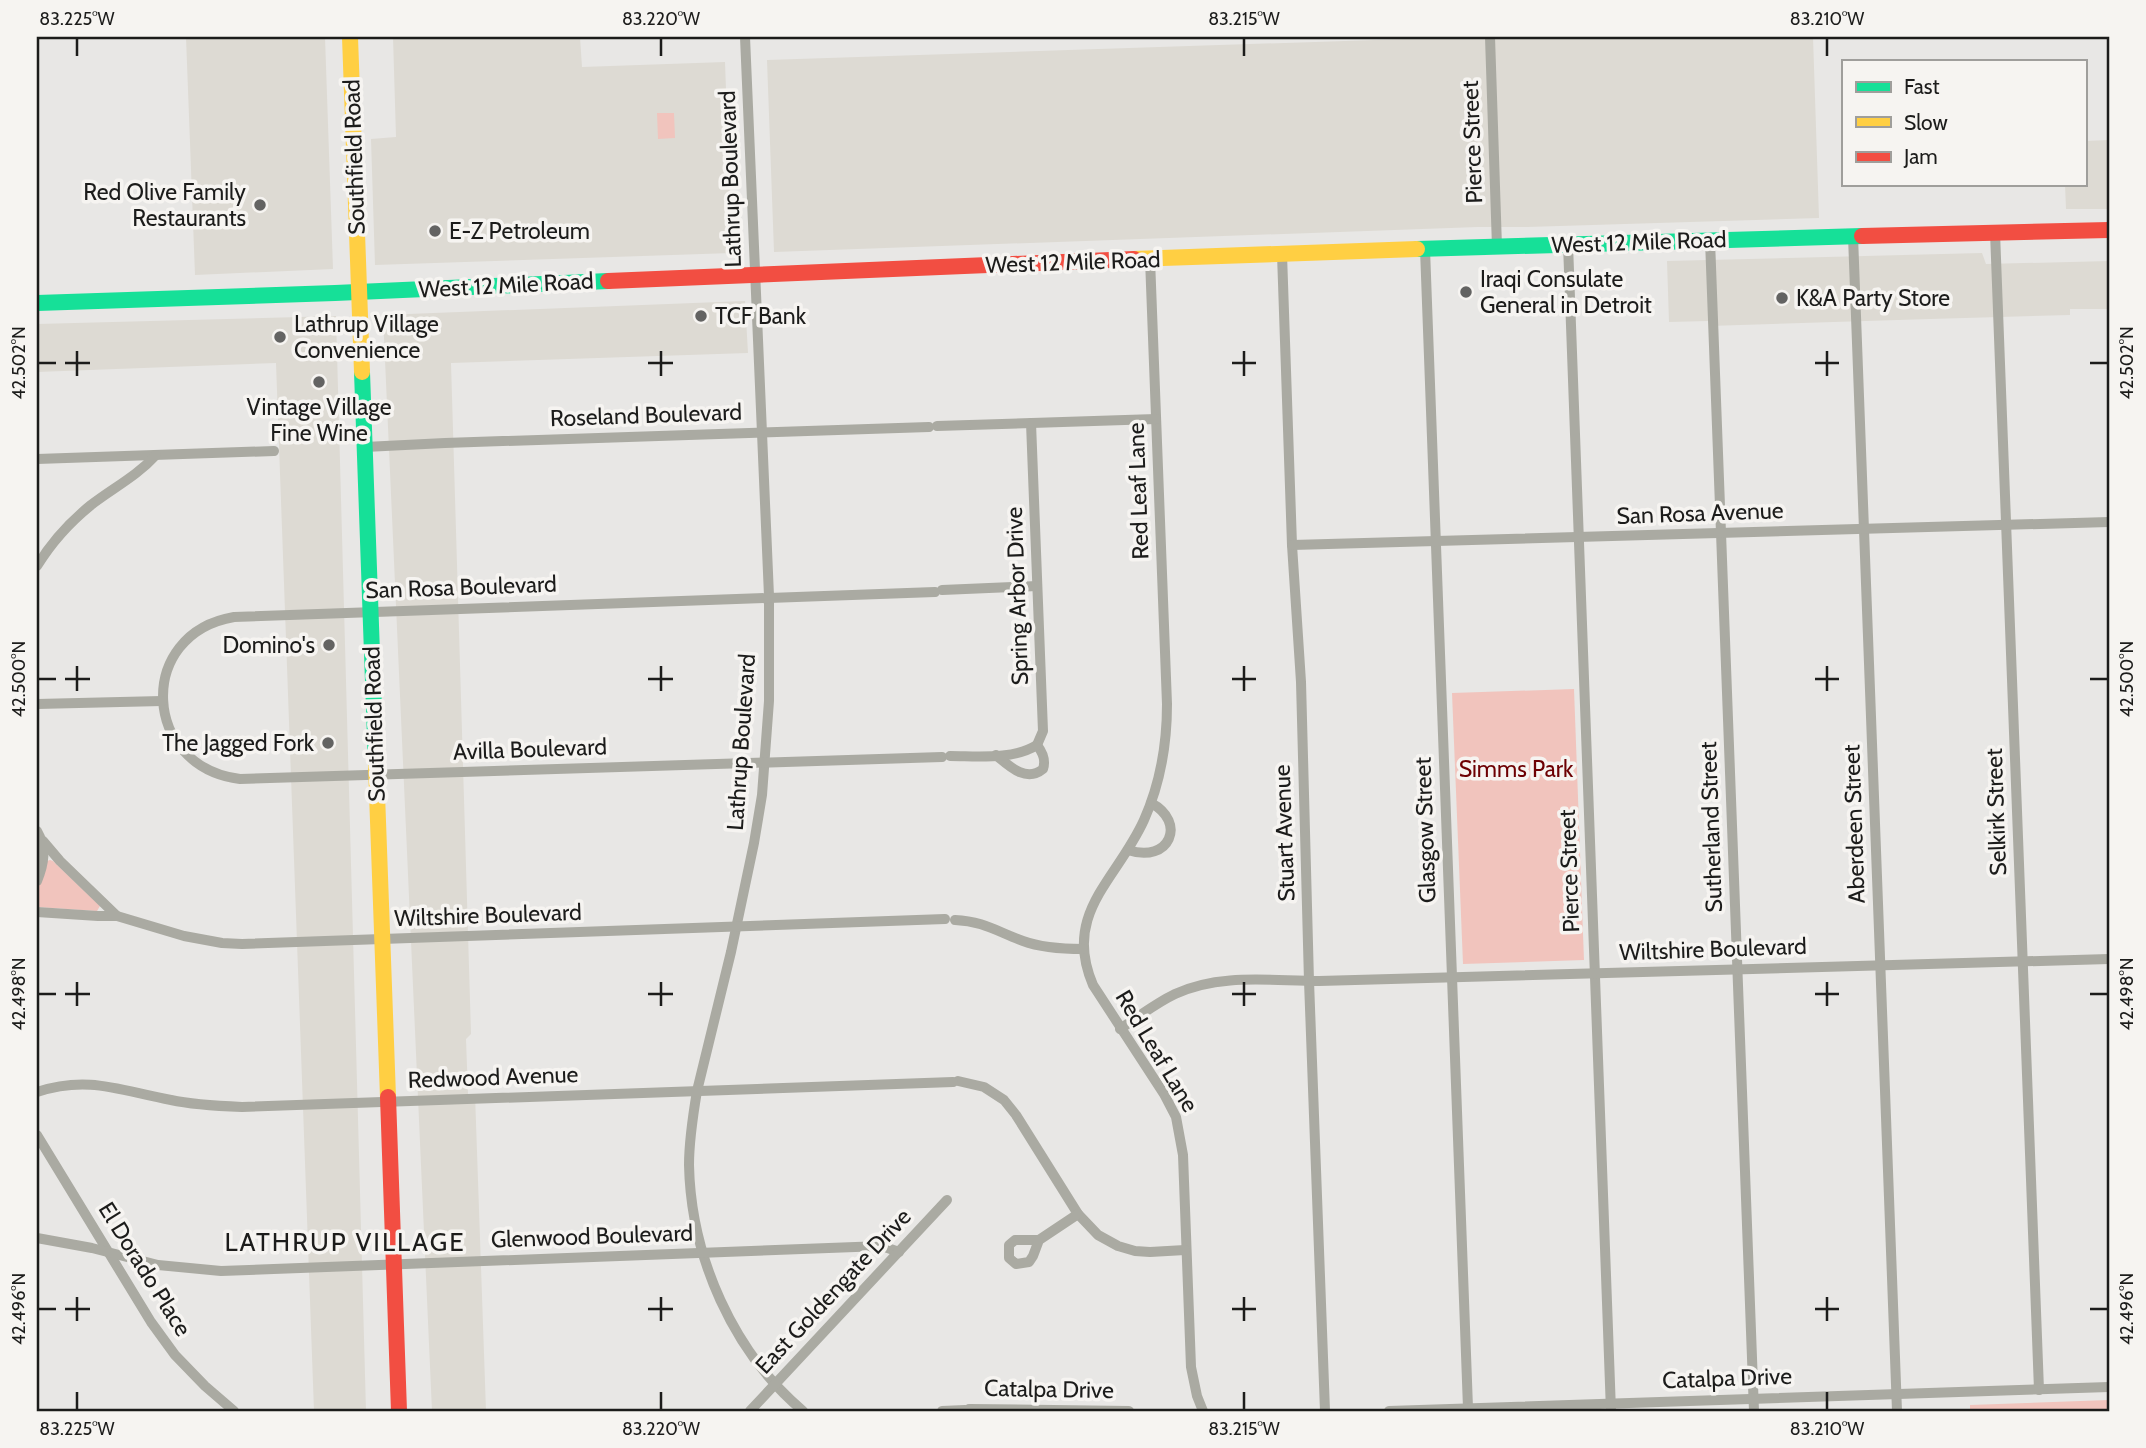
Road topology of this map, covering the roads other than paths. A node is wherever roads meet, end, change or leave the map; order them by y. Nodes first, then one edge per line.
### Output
1 (350, 37) edge
2 (745, 37) edge
3 (1490, 37) edge
4 (2109, 230) edge
5 (1995, 232) junction
6 (1853, 236) junction
7 (1710, 240) junction
8 (1568, 244) junction
9 (1497, 247) junction
10 (1425, 249) junction
11 (1282, 254) junction
12 (1150, 259) junction
13 (754, 274) junction
14 (359, 292) junction
15 (37, 303) edge
16 (1156, 419) junction
17 (1031, 423) junction
18 (761, 432) junction
19 (365, 447) junction
20 (274, 451) dead end
21 (156, 455) junction
22 (37, 459) edge
23 (2109, 522) edge
24 (2006, 525) junction
25 (1864, 529) junction
26 (1720, 533) junction
27 (1578, 538) junction
28 (1435, 540) junction
29 (1292, 545) junction
30 (37, 566) edge
31 (1037, 586) junction
32 (769, 596) junction
33 (370, 612) junction
34 (162, 701) junction
35 (37, 704) edge
36 (1038, 745) junction
37 (996, 755) junction
38 (765, 761) junction
39 (376, 775) junction
40 (1151, 803) junction
41 (40, 836) edge
42 (1128, 850) junction
43 (37, 881) edge
44 (37, 912) edge
45 (117, 916) junction
46 (736, 927) junction
47 (382, 939) junction
48 (1083, 949) junction
49 (2109, 959) edge
50 (2023, 961) junction
51 (1880, 965) junction
52 (1737, 969) junction
53 (1594, 973) junction
54 (1452, 977) junction
55 (1309, 981) junction
56 (1120, 1029) junction
57 (697, 1091) junction
58 (37, 1092) edge
59 (387, 1102) junction
60 (37, 1135) edge
61 (947, 1200) dead end
62 (1078, 1214) junction
63 (37, 1238) edge
64 (1039, 1240) dead end
65 (1185, 1250) junction
66 (108, 1252) junction
67 (899, 1252) junction
68 (703, 1253) junction
69 (393, 1265) junction
70 (775, 1384) junction
71 (2109, 1387) edge
72 (2039, 1390) junction
73 (1897, 1393) junction
74 (1754, 1399) junction
75 (1611, 1407) edge
76 (967, 1409) edge
77 (1473, 1409) edge
78 (234, 1411) edge
79 (399, 1411) edge
80 (750, 1411) edge
81 (803, 1411) edge
82 (942, 1411) edge
83 (1074, 1411) edge
84 (1129, 1411) edge
85 (1203, 1411) edge
86 (1325, 1411) edge
87 (1389, 1411) edge
88 (1754, 1411) edge
89 (1897, 1411) edge

1 - 14 main road, Southfield Road
2 - 13 street, Lathrup Boulevard
3 - 9 street, Pierce Street
4 - 5 main road, West 12 Mile Road
5 - 6 main road, West 12 Mile Road
5 - 24 street, Selkirk Street
6 - 7 main road, West 12 Mile Road
6 - 25 street, Aberdeen Street
7 - 8 main road, West 12 Mile Road
7 - 26 street, Sutherland Street
8 - 9 main road, West 12 Mile Road
8 - 27 street, Pierce Street
9 - 10 main road, West 12 Mile Road
10 - 11 main road, West 12 Mile Road
10 - 28 street, Glasgow Street
11 - 12 main road, West 12 Mile Road
11 - 29 street, Stuart Avenue
12 - 13 main road, West 12 Mile Road
12 - 16 street, Red Leaf Lane
13 - 14 main road, West 12 Mile Road
13 - 18 street, Lathrup Boulevard
14 - 15 main road, West 12 Mile Road
14 - 19 main road, Southfield Road
16 - 17 street, Roseland Boulevard
16 - 40 street, Red Leaf Lane
17 - 18 street, Roseland Boulevard
17 - 31 street, Spring Arbor Drive
18 - 19 street, Roseland Boulevard
18 - 32 street, Lathrup Boulevard
19 - 33 main road, Southfield Road
20 - 21 street
21 - 22 street
21 - 30 street
23 - 24 street, San Rosa Avenue
24 - 25 street, San Rosa Avenue
24 - 50 street, Selkirk Street
25 - 26 street, San Rosa Avenue
25 - 51 street, Aberdeen Street
26 - 27 street, San Rosa Avenue
26 - 52 street, Sutherland Street
27 - 28 street, San Rosa Avenue
27 - 53 street, Pierce Street
28 - 29 street, San Rosa Avenue
28 - 54 street, Glasgow Street
29 - 55 street, Stuart Avenue
31 - 32 street, San Rosa Boulevard
31 - 36 street, Spring Arbor Drive
32 - 33 street, San Rosa Boulevard
32 - 38 street, Lathrup Boulevard
33 - 34 street, San Rosa Boulevard
33 - 39 main road, Southfield Road
34 - 35 street
34 - 39 street, Avilla Boulevard
36 - 37 street, Avilla Boulevard
36 - 37 street, Spring Arbor Drive
37 - 38 street, Avilla Boulevard
38 - 39 street, Avilla Boulevard
38 - 46 street, Lathrup Boulevard
39 - 47 main road, Southfield Road
40 - 42 street, Red Leaf Lane
40 - 42 street
41 - 43 street
41 - 45 street
42 - 48 street, Red Leaf Lane
44 - 45 street, Wiltshire Boulevard
45 - 47 street, Wiltshire Boulevard
46 - 47 street, Wiltshire Boulevard
46 - 48 street, Wiltshire Boulevard
46 - 57 street, Lathrup Boulevard
47 - 59 main road, Southfield Road
48 - 56 street, Red Leaf Lane
49 - 50 street, Wiltshire Boulevard
50 - 51 street, Wiltshire Boulevard
50 - 72 street, Selkirk Street
51 - 52 street, Wiltshire Boulevard
51 - 73 street, Aberdeen Street
52 - 53 street, Wiltshire Boulevard
52 - 74 street, Sutherland Street
53 - 54 street, Wiltshire Boulevard
53 - 75 street, Pierce Street
54 - 55 street, Wiltshire Boulevard
54 - 77 street, Glasgow Street
55 - 56 street, Wiltshire Boulevard
55 - 86 street, Stuart Avenue
56 - 65 street, Red Leaf Lane
57 - 59 street, Redwood Avenue
57 - 62 street, Redwood Avenue
57 - 68 street, Lathrup Boulevard
58 - 59 street, Redwood Avenue
59 - 69 main road, Southfield Road
60 - 66 street, El Dorado Place
61 - 67 street, East Goldengate Drive
62 - 64 street
62 - 65 street, Redwood Avenue
63 - 66 street, Glenwood Boulevard
65 - 85 street, Red Leaf Lane
66 - 69 street, Glenwood Boulevard
66 - 78 street, El Dorado Place
67 - 68 street, Glenwood Boulevard
67 - 70 street, East Goldengate Drive
68 - 69 street, Glenwood Boulevard
68 - 70 street, Lathrup Boulevard
69 - 79 main road, Southfield Road
70 - 80 street, East Goldengate Drive
70 - 81 street, Lathrup Boulevard
71 - 72 street, Catalpa Drive
72 - 73 street, Catalpa Drive
73 - 74 street, Catalpa Drive
73 - 89 street, Aberdeen Street
74 - 75 street, Catalpa Drive
74 - 88 street, Sutherland Street
75 - 77 street, Catalpa Drive
76 - 82 street, Catalpa Drive
76 - 83 street, Catalpa Drive
77 - 87 street, Catalpa Drive
83 - 84 street, Catalpa Drive

